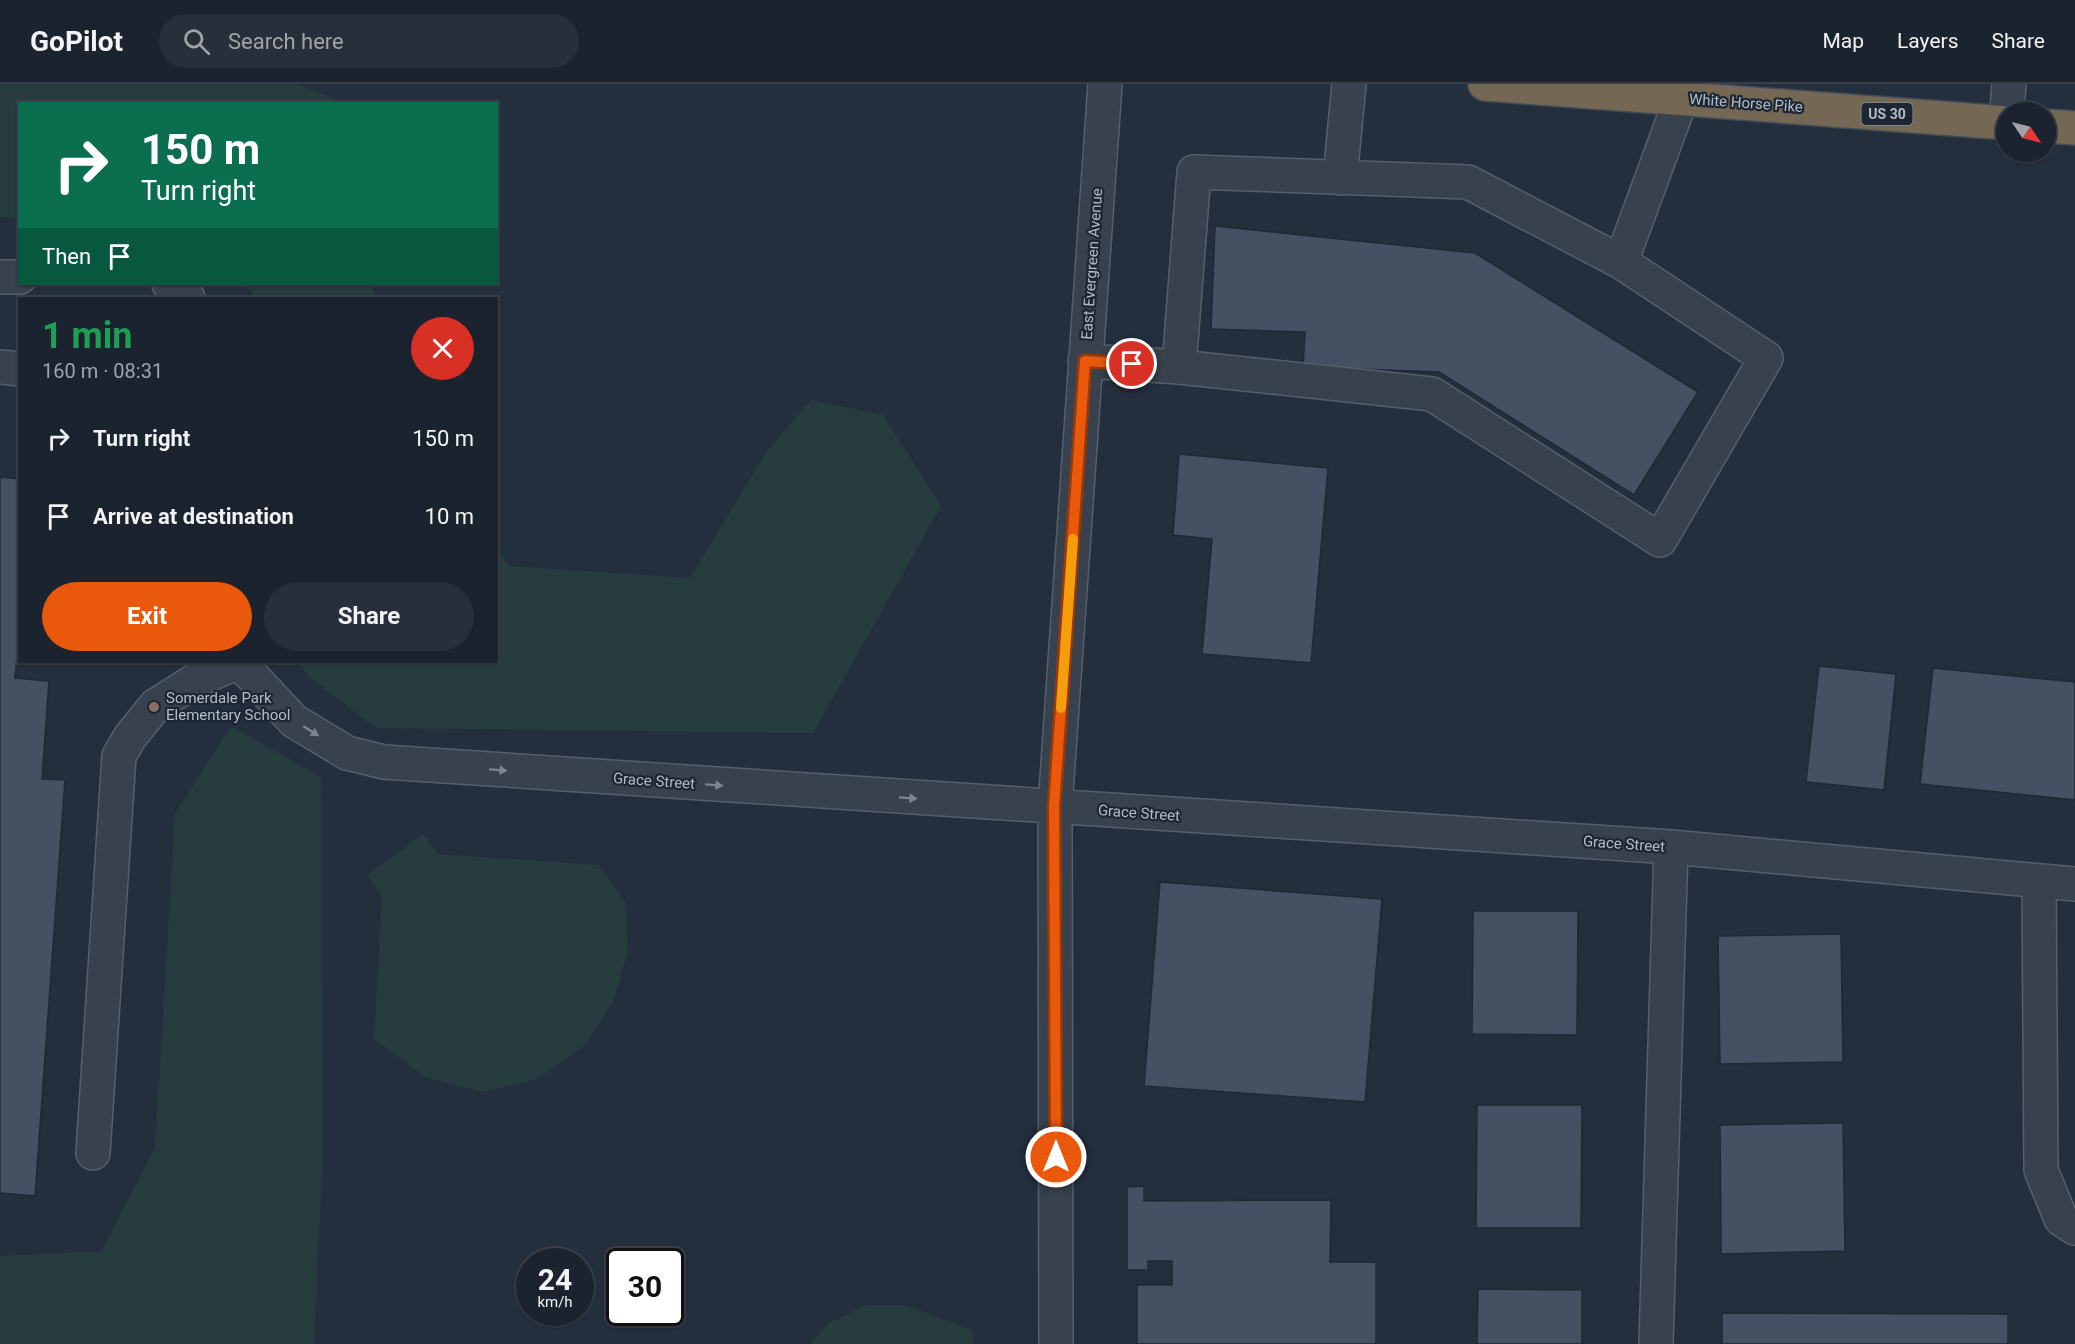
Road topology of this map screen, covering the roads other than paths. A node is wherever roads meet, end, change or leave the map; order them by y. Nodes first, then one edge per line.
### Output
1 (1105, 84) edge
2 (1349, 84) edge
3 (1485, 84) edge
4 (2009, 84) edge
5 (1768, 94) edge
6 (1681, 99) junction
7 (2008, 102) edge
8 (1996, 122) edge
9 (2056, 127) edge
10 (2075, 128) edge
11 (1340, 178) junction
12 (1621, 262) junction
13 (0, 277) edge
14 (18, 277) edge
15 (170, 285) edge
16 (187, 297) edge
17 (1085, 361) junction
18 (0, 367) edge
19 (1179, 367) junction
20 (18, 369) edge
21 (237, 663) edge
22 (240, 663) edge
23 (1054, 807) junction
24 (1671, 847) junction
25 (2039, 881) junction
26 (2075, 884) edge
27 (93, 1153) dead end
28 (2075, 1228) edge
29 (1056, 1344) edge
30 (1656, 1344) edge

1 - 17 street, East Evergreen Avenue
2 - 11 street
3 - 6 highway, White Horse Pike / US 30
4 - 7 street
5 - 6 highway, White Horse Pike / US 30
5 - 8 highway, White Horse Pike / US 30
6 - 12 street
9 - 10 highway
11 - 12 street
11 - 19 street
12 - 19 street
13 - 14 street
15 - 16 street
17 - 19 street
17 - 23 street, East Evergreen Avenue
18 - 20 street
21 - 27 street
22 -> 23 street, Grace Street
23 - 24 street, Grace Street
23 - 29 street, East Evergreen Avenue
24 - 25 street, Grace Street
24 - 30 street
25 - 26 street, Grace Street
25 - 28 street

